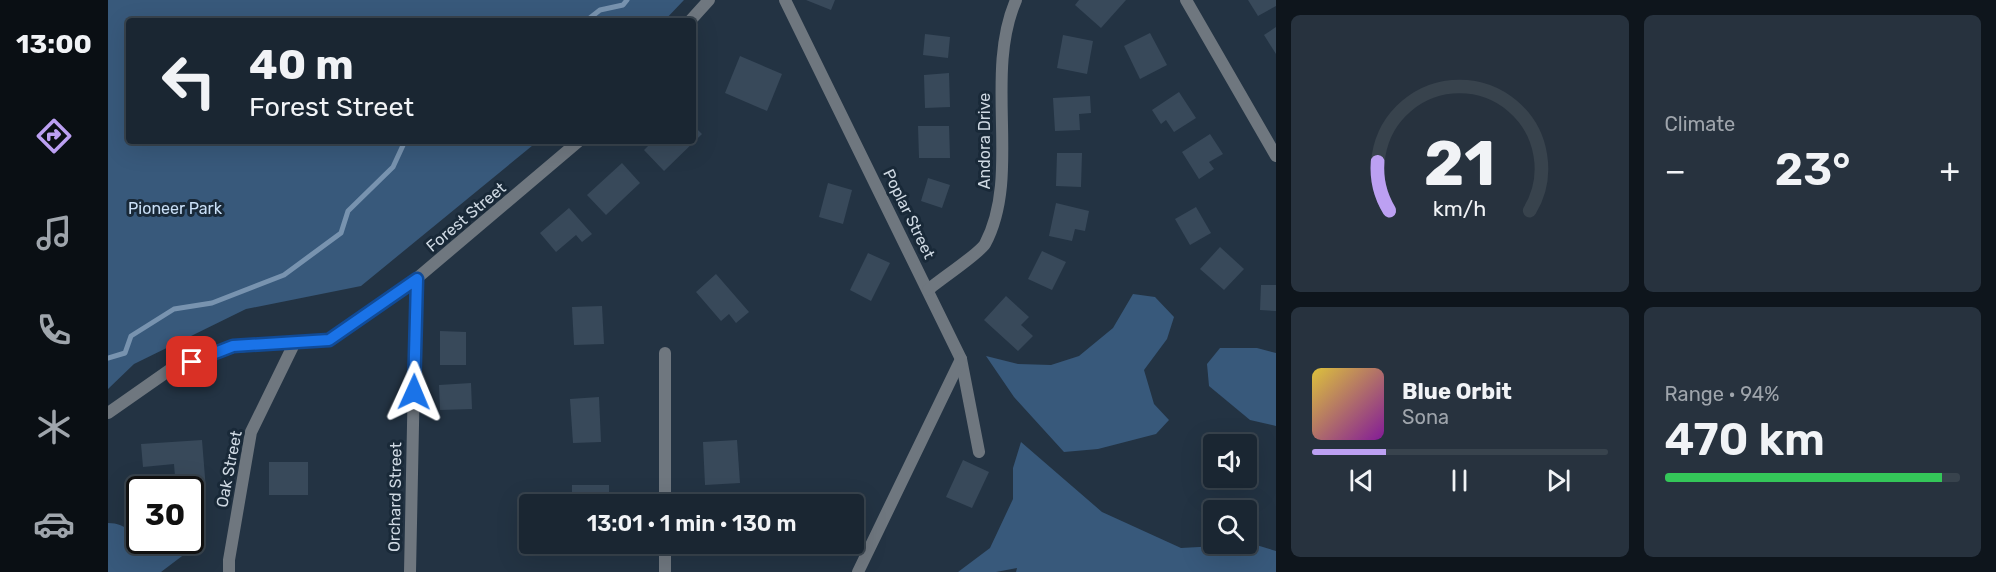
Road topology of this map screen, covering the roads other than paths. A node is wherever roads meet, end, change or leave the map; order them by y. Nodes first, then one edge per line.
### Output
1 (709, 0) edge
2 (785, 0) edge
3 (1016, 0) edge
4 (1186, 0) edge
5 (693, 18) edge
6 (575, 144) edge
7 (1276, 156) edge
8 (417, 279) junction
9 (928, 290) junction
10 (294, 344) junction
11 (665, 353) dead end
12 (961, 359) junction
13 (108, 413) edge
14 (979, 452) dead end
15 (665, 494) edge
16 (665, 554) edge
17 (229, 572) edge
18 (410, 572) edge
19 (665, 572) edge
20 (858, 572) edge

1 - 5 street
2 - 9 street, Poplar Street
3 - 9 street, Andora Drive
4 - 7 street
6 - 8 street, Forest Street
8 - 10 street, Forest Street
8 - 18 street, Orchard Street
9 - 12 street, Poplar Street
10 - 13 street, Forest Street
10 - 17 street, Oak Street
11 - 15 street
12 - 14 street, Poplar Street
12 - 20 street
16 - 19 street

